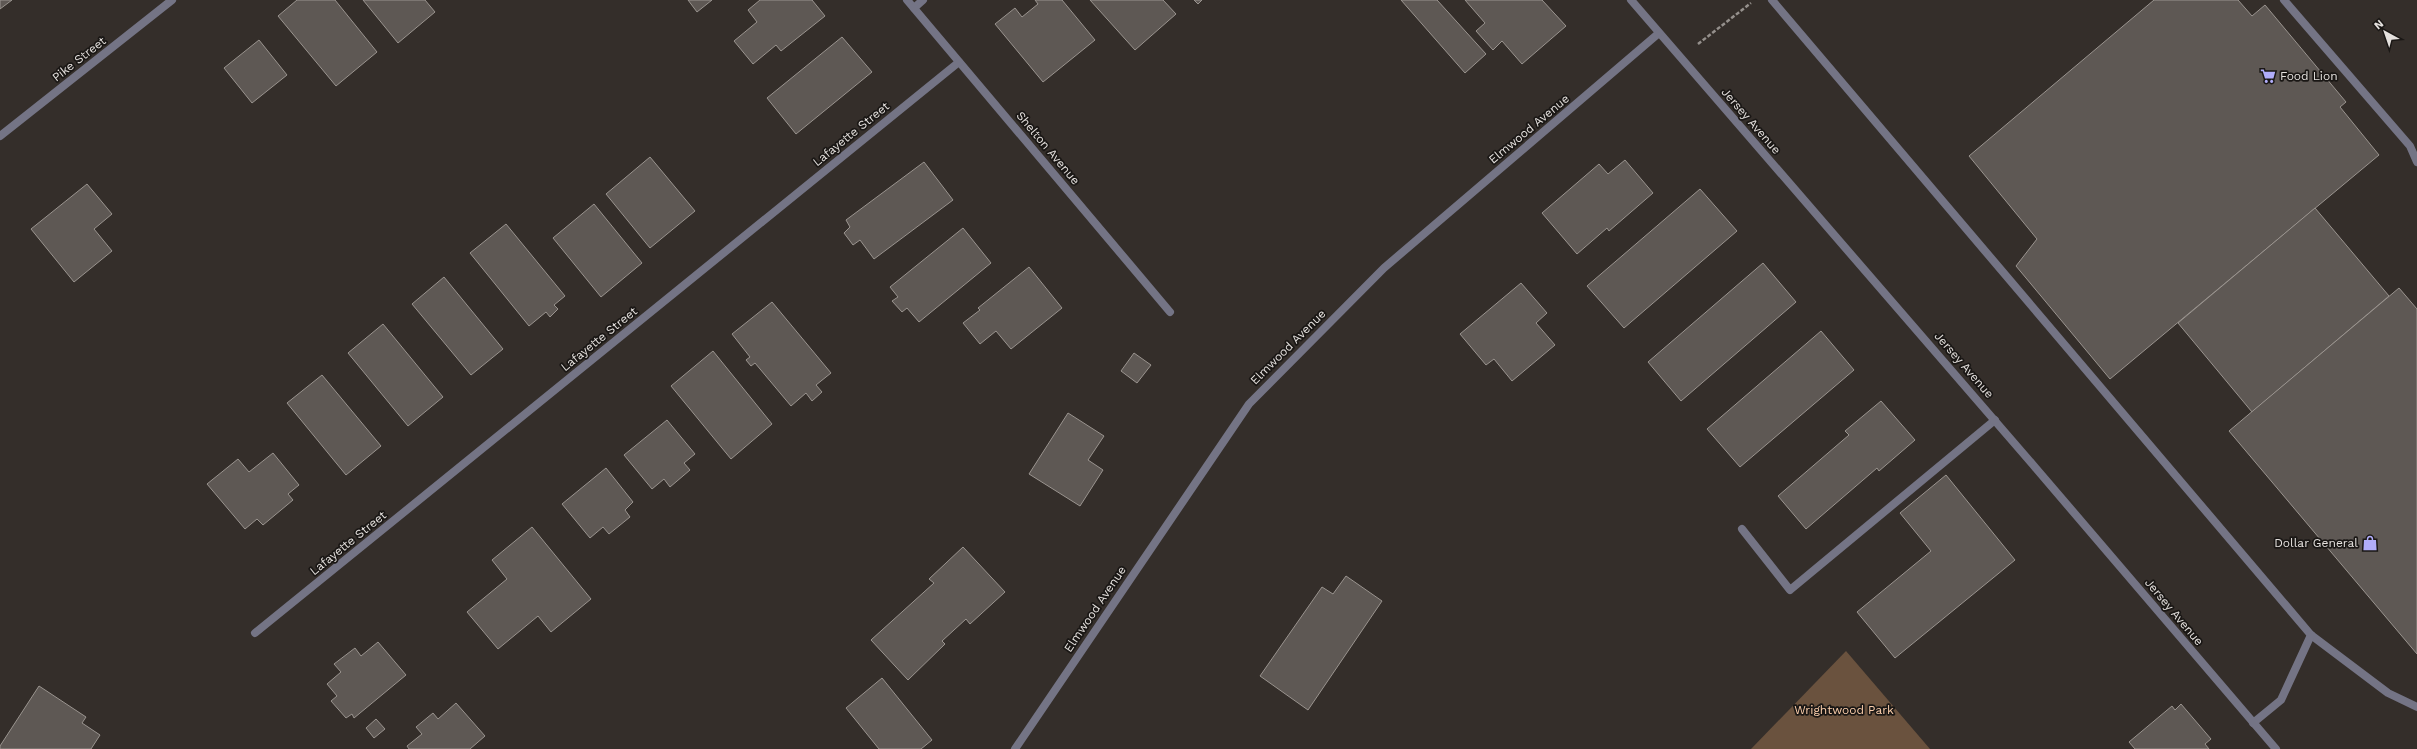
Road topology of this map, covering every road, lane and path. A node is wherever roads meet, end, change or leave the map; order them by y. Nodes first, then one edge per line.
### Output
1 (172, 0) edge
2 (907, 0) edge
3 (923, 0) edge
4 (1631, 0) edge
5 (1754, 0) edge
6 (1772, 0) edge
7 (2284, 0) edge
8 (914, 8) junction
9 (1659, 33) junction
10 (1681, 59) junction
11 (959, 62) junction
12 (0, 136) edge
13 (2417, 162) edge
14 (1170, 312) dead end
15 (1995, 420) junction
16 (1742, 529) dead end
17 (255, 633) dead end
18 (2311, 635) junction
19 (2417, 707) edge
20 (2253, 723) junction
21 (1015, 749) edge
22 (2276, 749) edge

1 - 12 street, Pike Street
2 - 8 street, Shelton Avenue
3 - 8 street
4 - 9 street, Jersey Avenue
5 - 10 path
6 - 18 street
7 - 13 street
8 - 11 street, Shelton Avenue
9 - 10 street, Jersey Avenue
9 - 21 street, Elmwood Avenue
10 - 15 street, Jersey Avenue
11 - 14 street, Shelton Avenue
11 - 17 street, Lafayette Street
15 - 16 street
15 - 20 street, Jersey Avenue
18 - 19 street
18 - 20 street
20 - 22 street, Jersey Avenue

